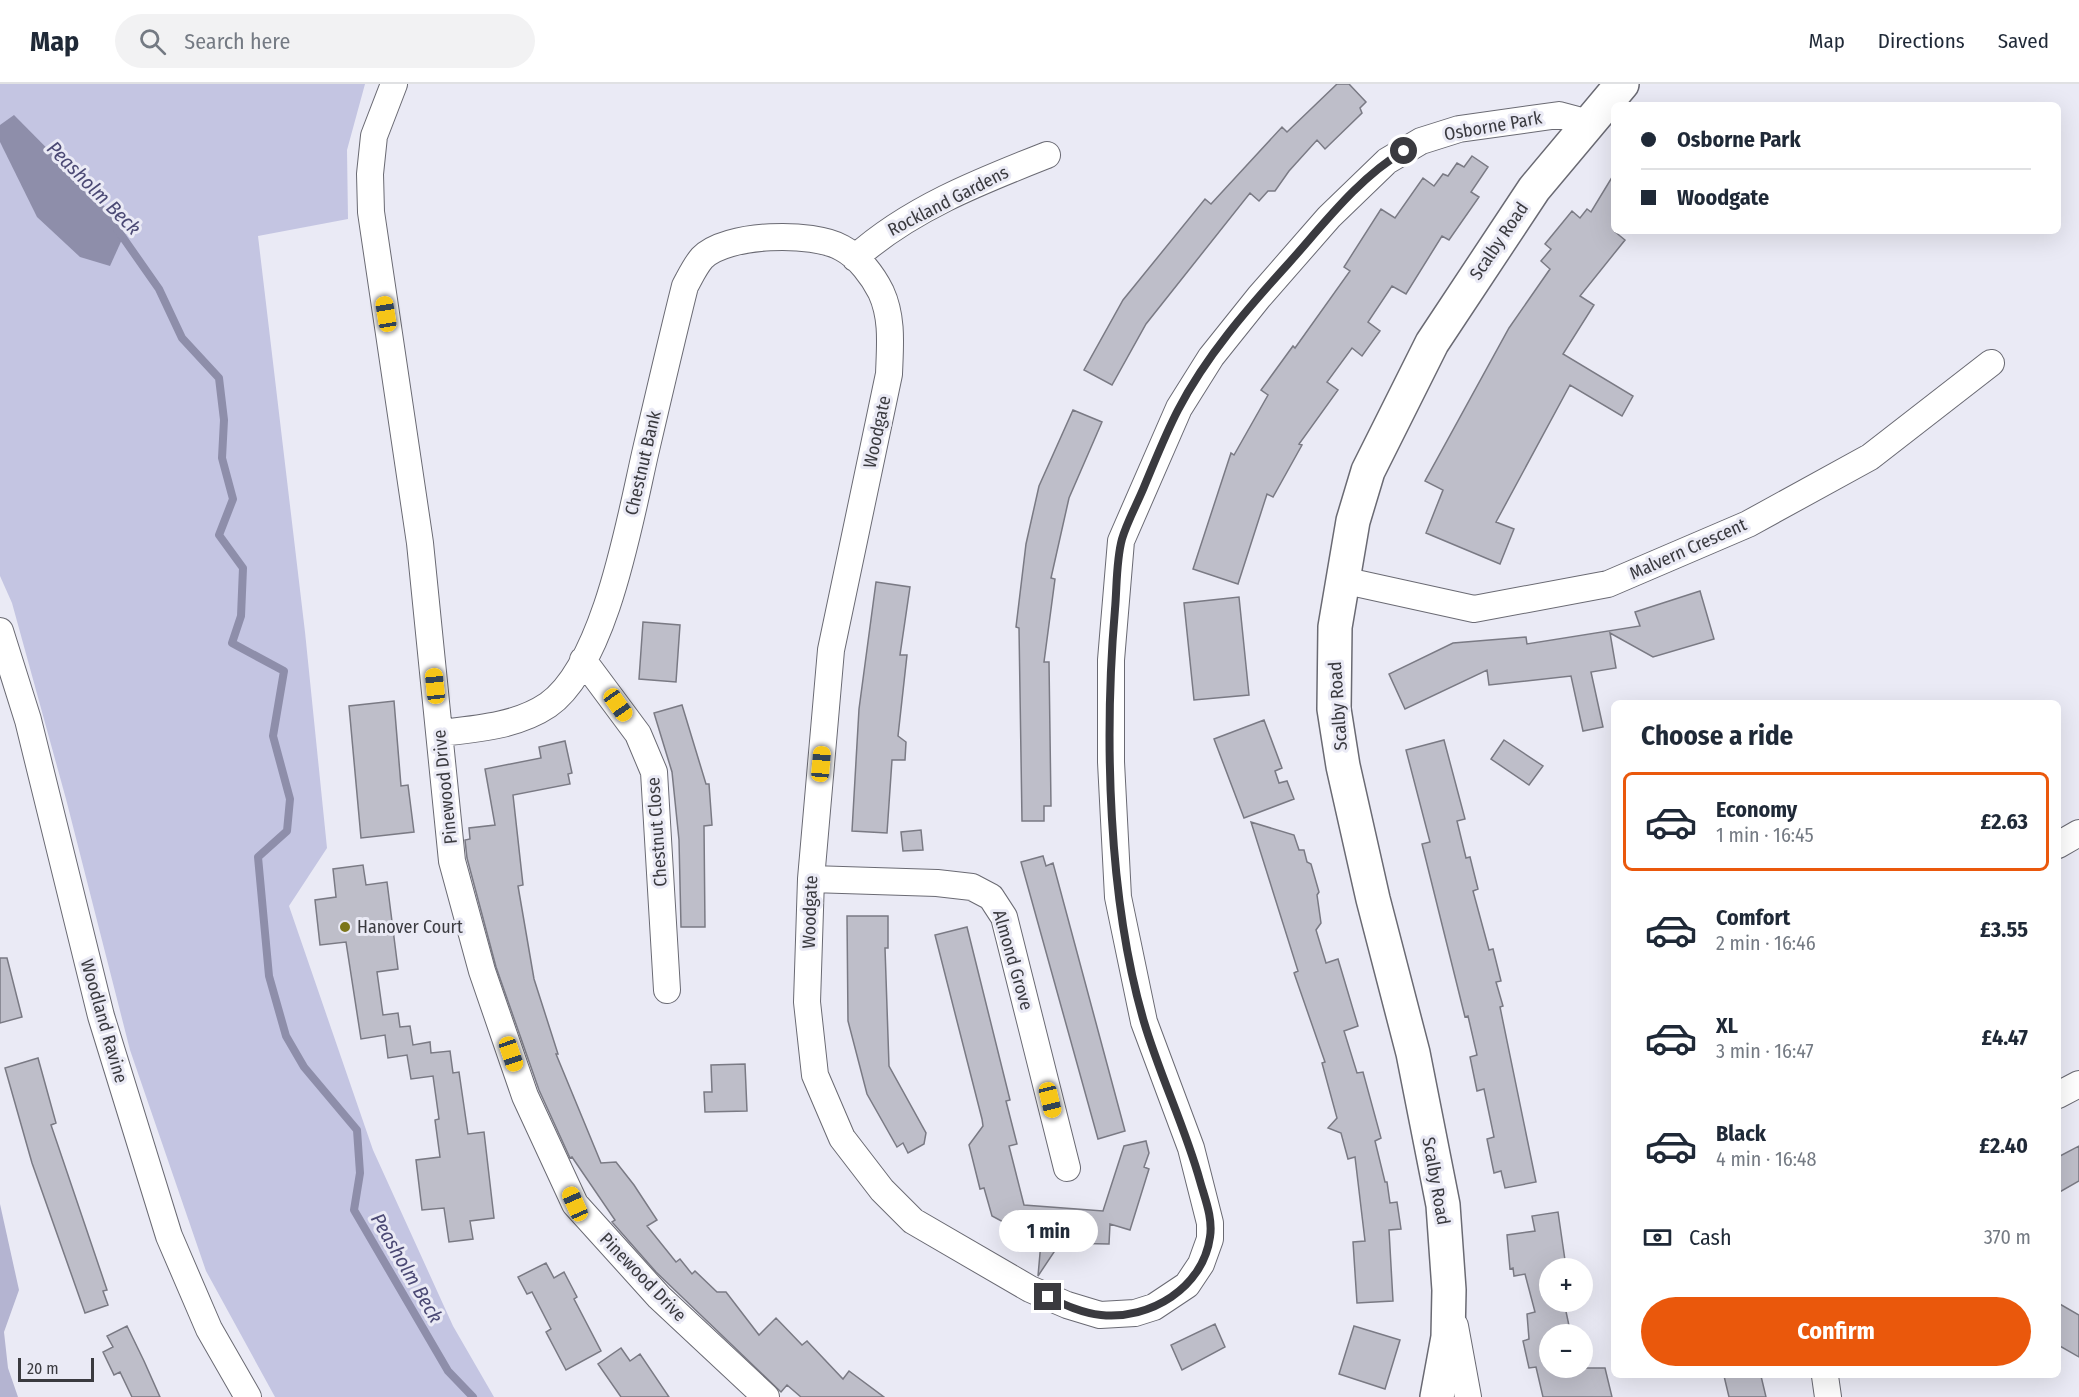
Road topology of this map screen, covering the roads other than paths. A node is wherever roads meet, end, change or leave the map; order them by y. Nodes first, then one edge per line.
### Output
1 (394, 84) edge
2 (1622, 84) edge
3 (1589, 123) junction
4 (1047, 155) dead end
5 (855, 258) junction
6 (1991, 363) dead end
7 (1342, 580) junction
8 (0, 631) edge
9 (583, 660) junction
10 (440, 733) junction
11 (2079, 833) edge
12 (2061, 843) edge
13 (811, 879) junction
14 (667, 990) dead end
15 (2079, 1084) edge
16 (2061, 1093) edge
17 (1067, 1168) dead end
18 (1201, 1264) joint
19 (1449, 1290) junction
20 (1825, 1378) edge
21 (248, 1397) edge
22 (766, 1397) edge
23 (1437, 1397) edge
24 (1468, 1397) edge
25 (1828, 1397) edge

1 - 10 street, Pinewood Drive
2 - 3 highway, Scalby Road
3 - 7 highway, Scalby Road
3 - 18 street, Osborne Park
4 - 5 street, Rockland Gardens
5 - 9 street, Chestnut Bank
5 - 13 street, Woodgate
6 - 7 street, Malvern Crescent
7 - 19 highway, Scalby Road
8 - 21 street, Woodland Ravine
9 - 10 street, Chestnut Bank
9 - 14 street, Chestnut Close
10 - 22 street, Pinewood Drive
11 - 12 street
13 - 17 street, Almond Grove
13 - 18 street, Woodgate
15 - 16 street
19 - 23 highway, Scalby Road
19 - 24 street
20 - 25 street

